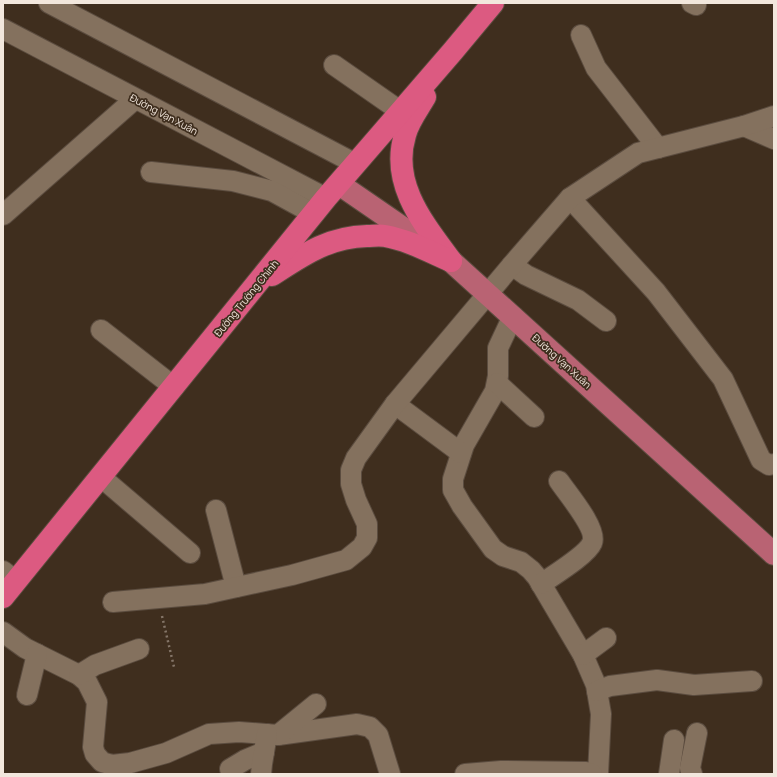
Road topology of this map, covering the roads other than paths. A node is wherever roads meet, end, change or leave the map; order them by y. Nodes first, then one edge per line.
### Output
1 (49, 3) edge
2 (493, 3) edge
3 (3, 29) edge
4 (581, 35) dead end
5 (453, 51) junction
6 (334, 65) dead end
7 (135, 99) junction
8 (400, 111) junction
9 (774, 116) edge
10 (744, 126) junction
11 (774, 139) edge
12 (658, 148) junction
13 (356, 164) junction
14 (151, 172) dead end
15 (570, 198) junction
16 (326, 199) junction
17 (6, 207) edge
18 (451, 261) junction
19 (512, 265) junction
20 (254, 287) junction
21 (488, 293) junction
22 (513, 316) junction
23 (606, 321) dead end
24 (101, 330) dead end
25 (497, 383) junction
26 (174, 387) junction
27 (395, 404) junction
28 (534, 417) dead end
29 (461, 453) junction
30 (774, 464) edge
31 (100, 477) junction
32 (559, 481) dead end
33 (216, 510) dead end
34 (190, 553) dead end
35 (774, 554) edge
36 (7, 583) edge
37 (541, 584) junction
38 (236, 587) junction
39 (113, 602) dead end
40 (3, 632) edge
41 (606, 638) dead end
42 (139, 649) dead end
43 (37, 654) junction
44 (583, 655) junction
45 (79, 676) junction
46 (752, 681) dead end
47 (597, 691) junction
48 (27, 695) dead end
49 (316, 704) dead end
50 (697, 733) dead end
51 (270, 740) junction
52 (674, 740) dead end
53 (103, 768) edge
54 (127, 769) edge
55 (230, 769) dead end
56 (475, 773) edge
57 (261, 774) edge
58 (390, 774) edge
59 (592, 774) edge
60 (598, 774) edge
61 (669, 774) edge
62 (692, 774) edge

1 - 13 street
2 - 5 highway, Đường Trường Chinh
3 - 7 street, Đường Vạn Xuân
4 - 12 street
5 - 8 highway, Đường Trường Chinh
5 - 18 highway
6 - 8 street
7 - 16 street, Đường Vạn Xuân
7 - 17 street
8 - 13 highway, Đường Trường Chinh
9 - 10 street
10 - 11 street
10 - 12 street
12 - 15 street
13 - 16 highway, Đường Trường Chinh
14 - 16 street
15 - 19 street
15 - 30 street
16 - 18 main road, Đường Vạn Xuân
16 - 20 highway, Đường Trường Chinh
18 - 20 highway
18 - 21 main road, Đường Vạn Xuân
19 - 21 street
19 - 23 street
20 - 26 highway, Đường Trường Chinh
21 - 22 main road, Đường Vạn Xuân
21 - 27 street
22 - 25 street
22 - 35 main road, Đường Vạn Xuân
24 - 26 street
25 - 28 street
25 - 29 street
26 - 31 highway, Đường Trường Chinh
27 - 29 street
27 - 38 street
29 - 37 street
31 - 34 street
31 - 36 highway, Đường Trường Chinh
32 - 37 street
33 - 38 street
37 - 44 street
38 - 39 street
40 - 43 street
41 - 44 street
42 - 45 street
43 - 45 street
43 - 48 street
44 - 47 street
45 - 53 street
46 - 47 street
47 - 60 street
49 - 51 street
50 - 62 street
51 - 54 street
51 - 55 street
51 - 57 street
51 - 58 street
52 - 61 street
53 - 54 street
56 - 59 street

